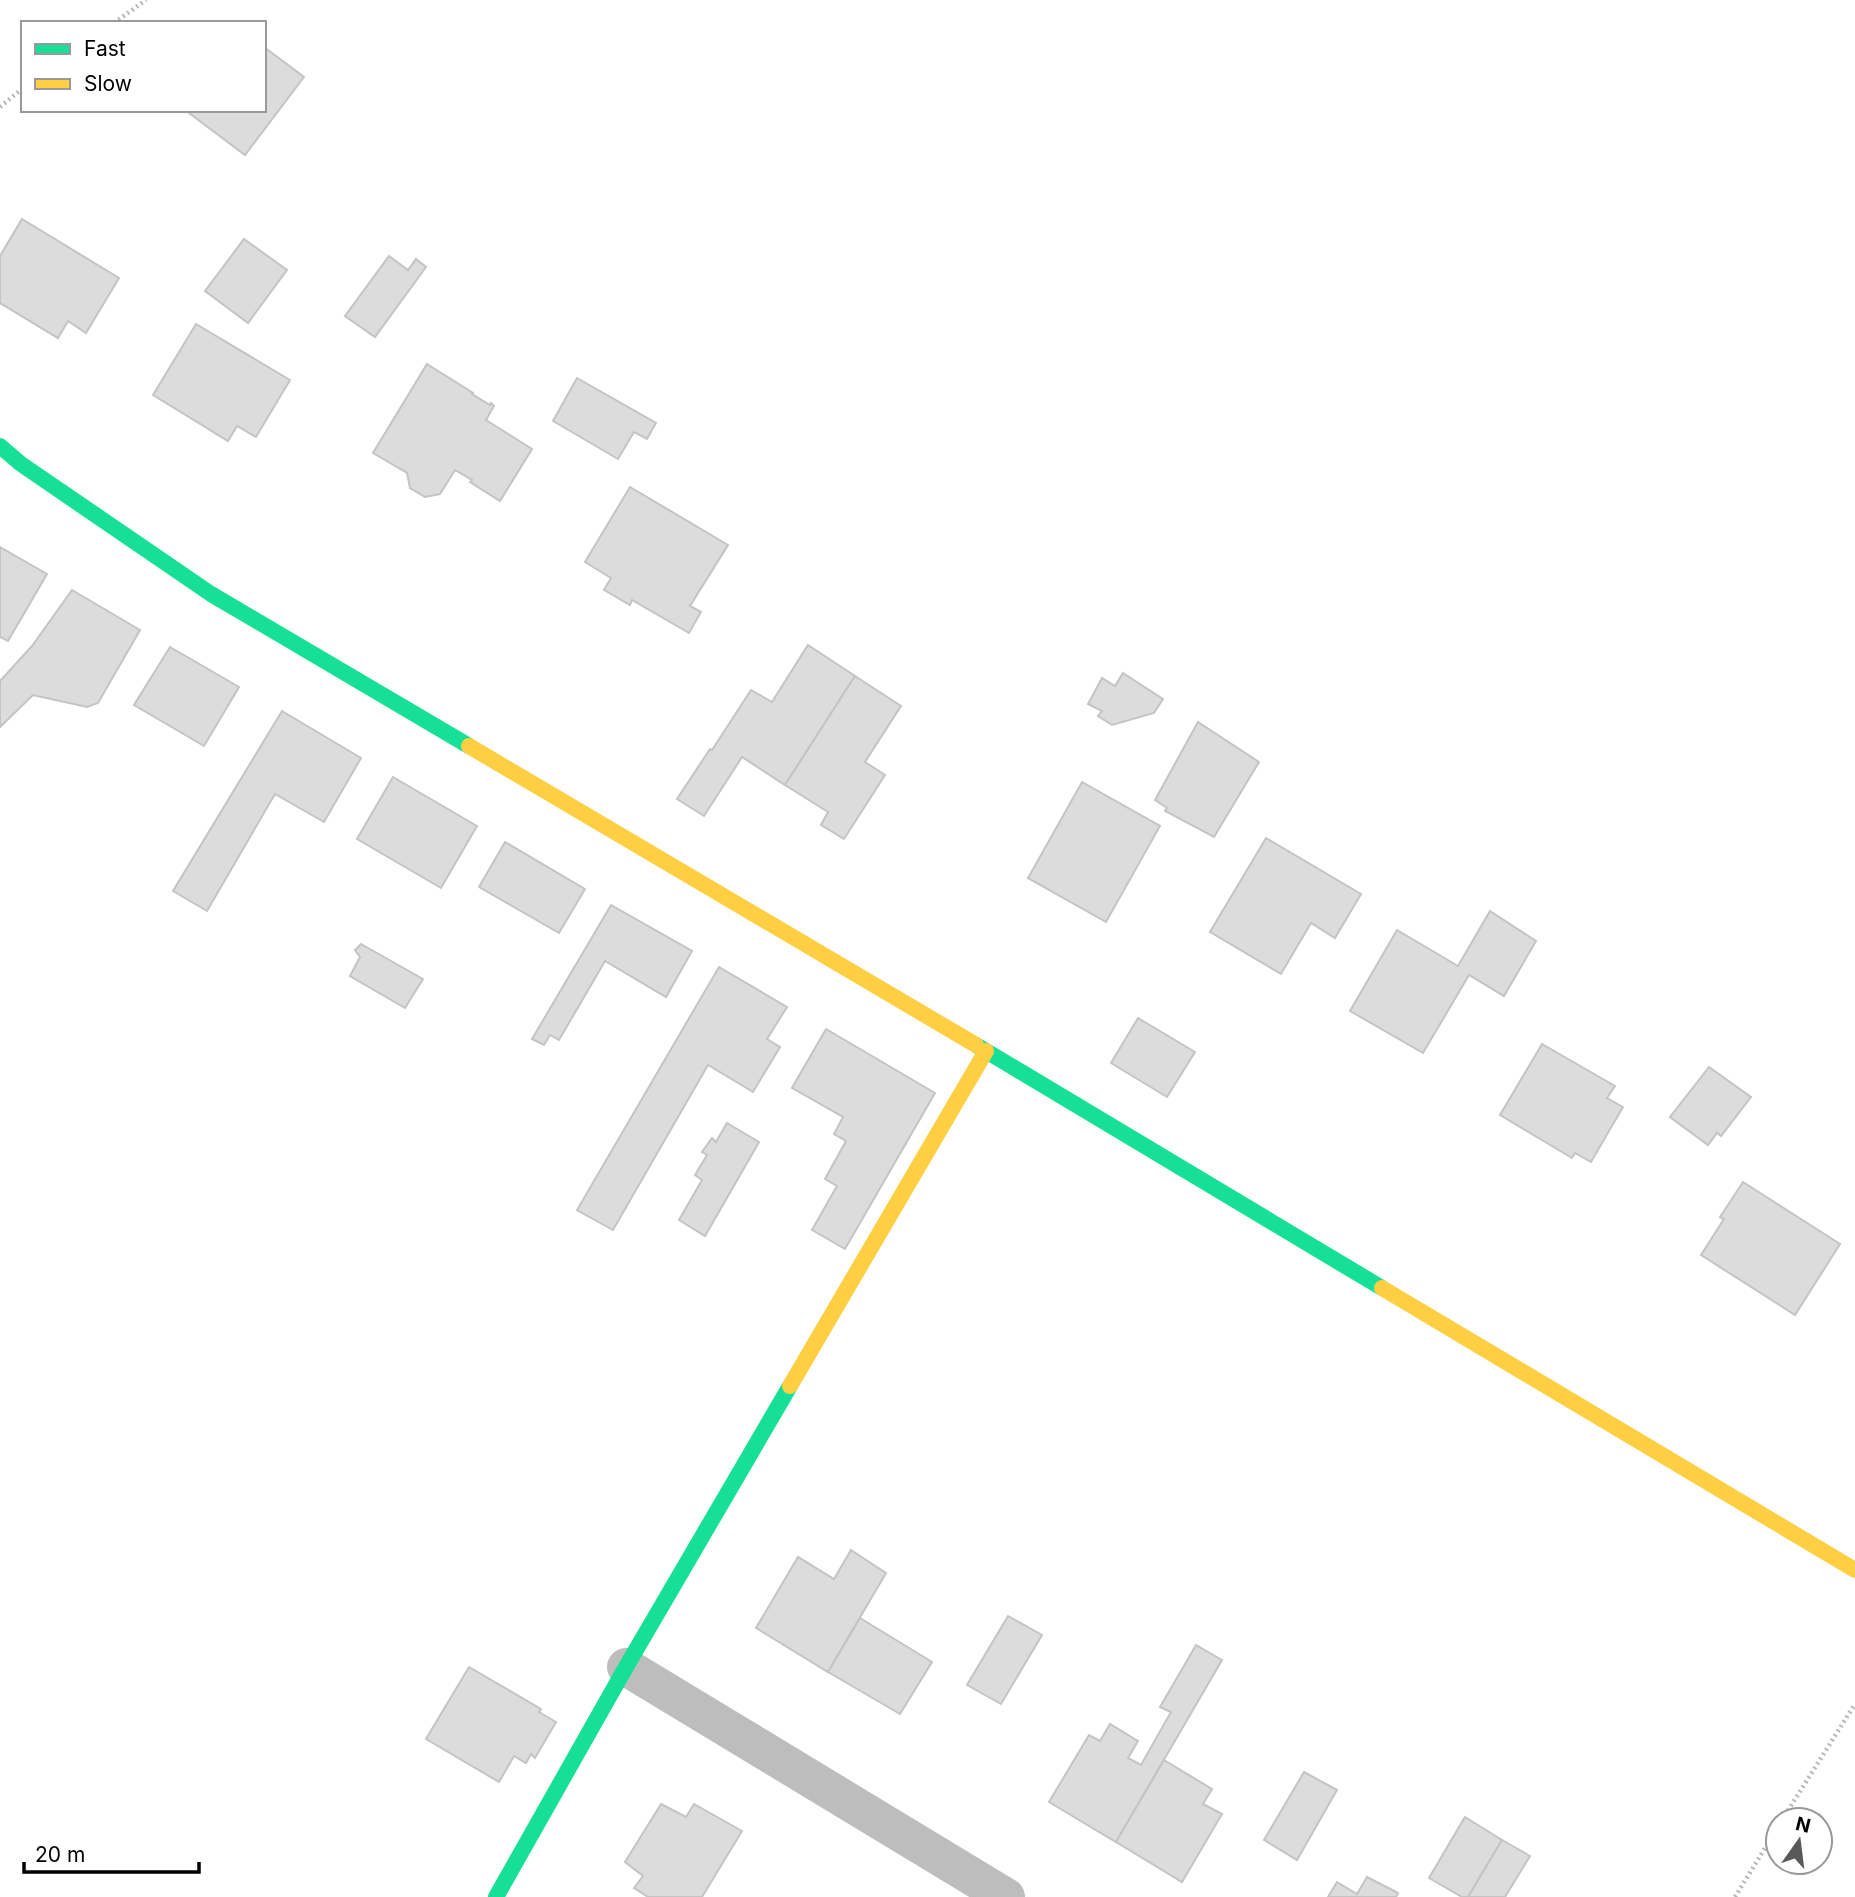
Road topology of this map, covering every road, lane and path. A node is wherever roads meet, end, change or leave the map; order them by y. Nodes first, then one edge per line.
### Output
1 (146, 0) edge
2 (117, 21) edge
3 (21, 90) edge
4 (0, 107) edge
5 (0, 446) edge
6 (986, 1051) junction
7 (1855, 1570) edge
8 (626, 1667) junction
9 (1855, 1704) edge
10 (1791, 1806) edge
11 (1764, 1850) edge
12 (496, 1897) edge
13 (1006, 1897) edge
14 (1735, 1897) edge

1 - 2 path
3 - 4 path
5 - 6 street
6 - 7 street
6 - 8 street
8 - 12 street
8 - 13 street
9 - 10 path
11 - 14 path

